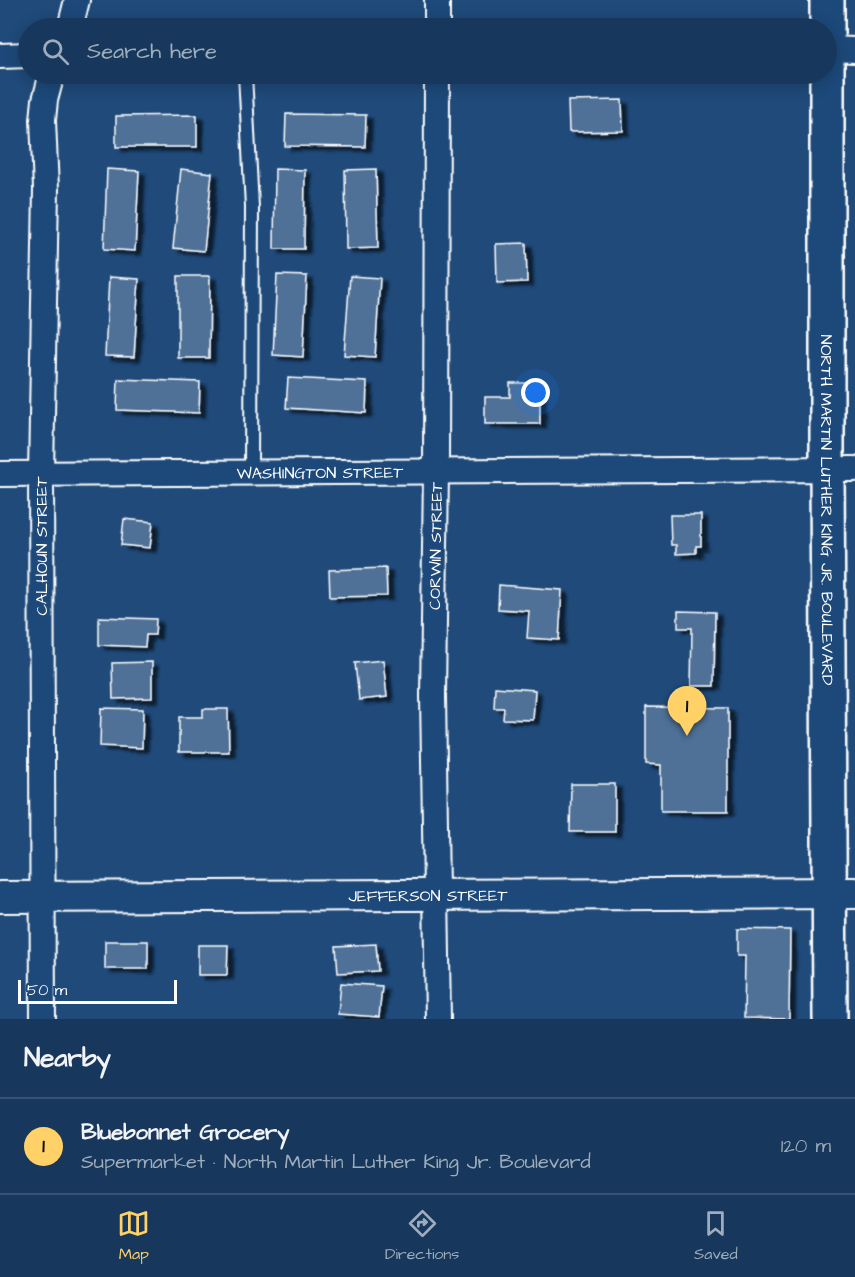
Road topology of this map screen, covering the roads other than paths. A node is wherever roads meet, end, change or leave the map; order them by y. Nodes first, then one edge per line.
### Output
1 (77, 0) edge
2 (437, 0) edge
3 (827, 0) edge
4 (72, 18) edge
5 (437, 18) edge
6 (831, 18) edge
7 (837, 50) edge
8 (18, 55) edge
9 (0, 56) edge
10 (49, 84) edge
11 (246, 84) edge
12 (437, 84) edge
13 (841, 469) edge
14 (436, 471) junction
15 (251, 473) junction
16 (0, 474) edge
17 (41, 474) junction
18 (842, 893) edge
19 (437, 895) junction
20 (0, 897) edge
21 (42, 897) junction
22 (43, 1019) edge
23 (438, 1019) edge
24 (830, 1019) edge

1 - 4 street
2 - 5 street
3 - 6 main road, NORTH MARTIN LUTHER KING JR. BOULEVARD
7 - 13 main road, NORTH MARTIN LUTHER KING JR. BOULEVARD
8 - 9 street
10 - 17 street, CALHOUN STREET
11 - 15 lane
12 - 14 street, CORWIN STREET
13 - 14 street, WASHINGTON STREET
13 - 18 main road, NORTH MARTIN LUTHER KING JR. BOULEVARD
14 - 15 street, WASHINGTON STREET
14 - 19 street, CORWIN STREET
15 - 17 street, WASHINGTON STREET
16 - 17 street, WASHINGTON STREET
17 - 21 street, CALHOUN STREET
18 - 19 street, JEFFERSON STREET
18 - 24 main road, NORTH MARTIN LUTHER KING JR. BOULEVARD
19 - 21 street, JEFFERSON STREET
19 - 23 street, CORWIN STREET
20 - 21 street, JEFFERSON STREET
21 - 22 street, CALHOUN STREET

